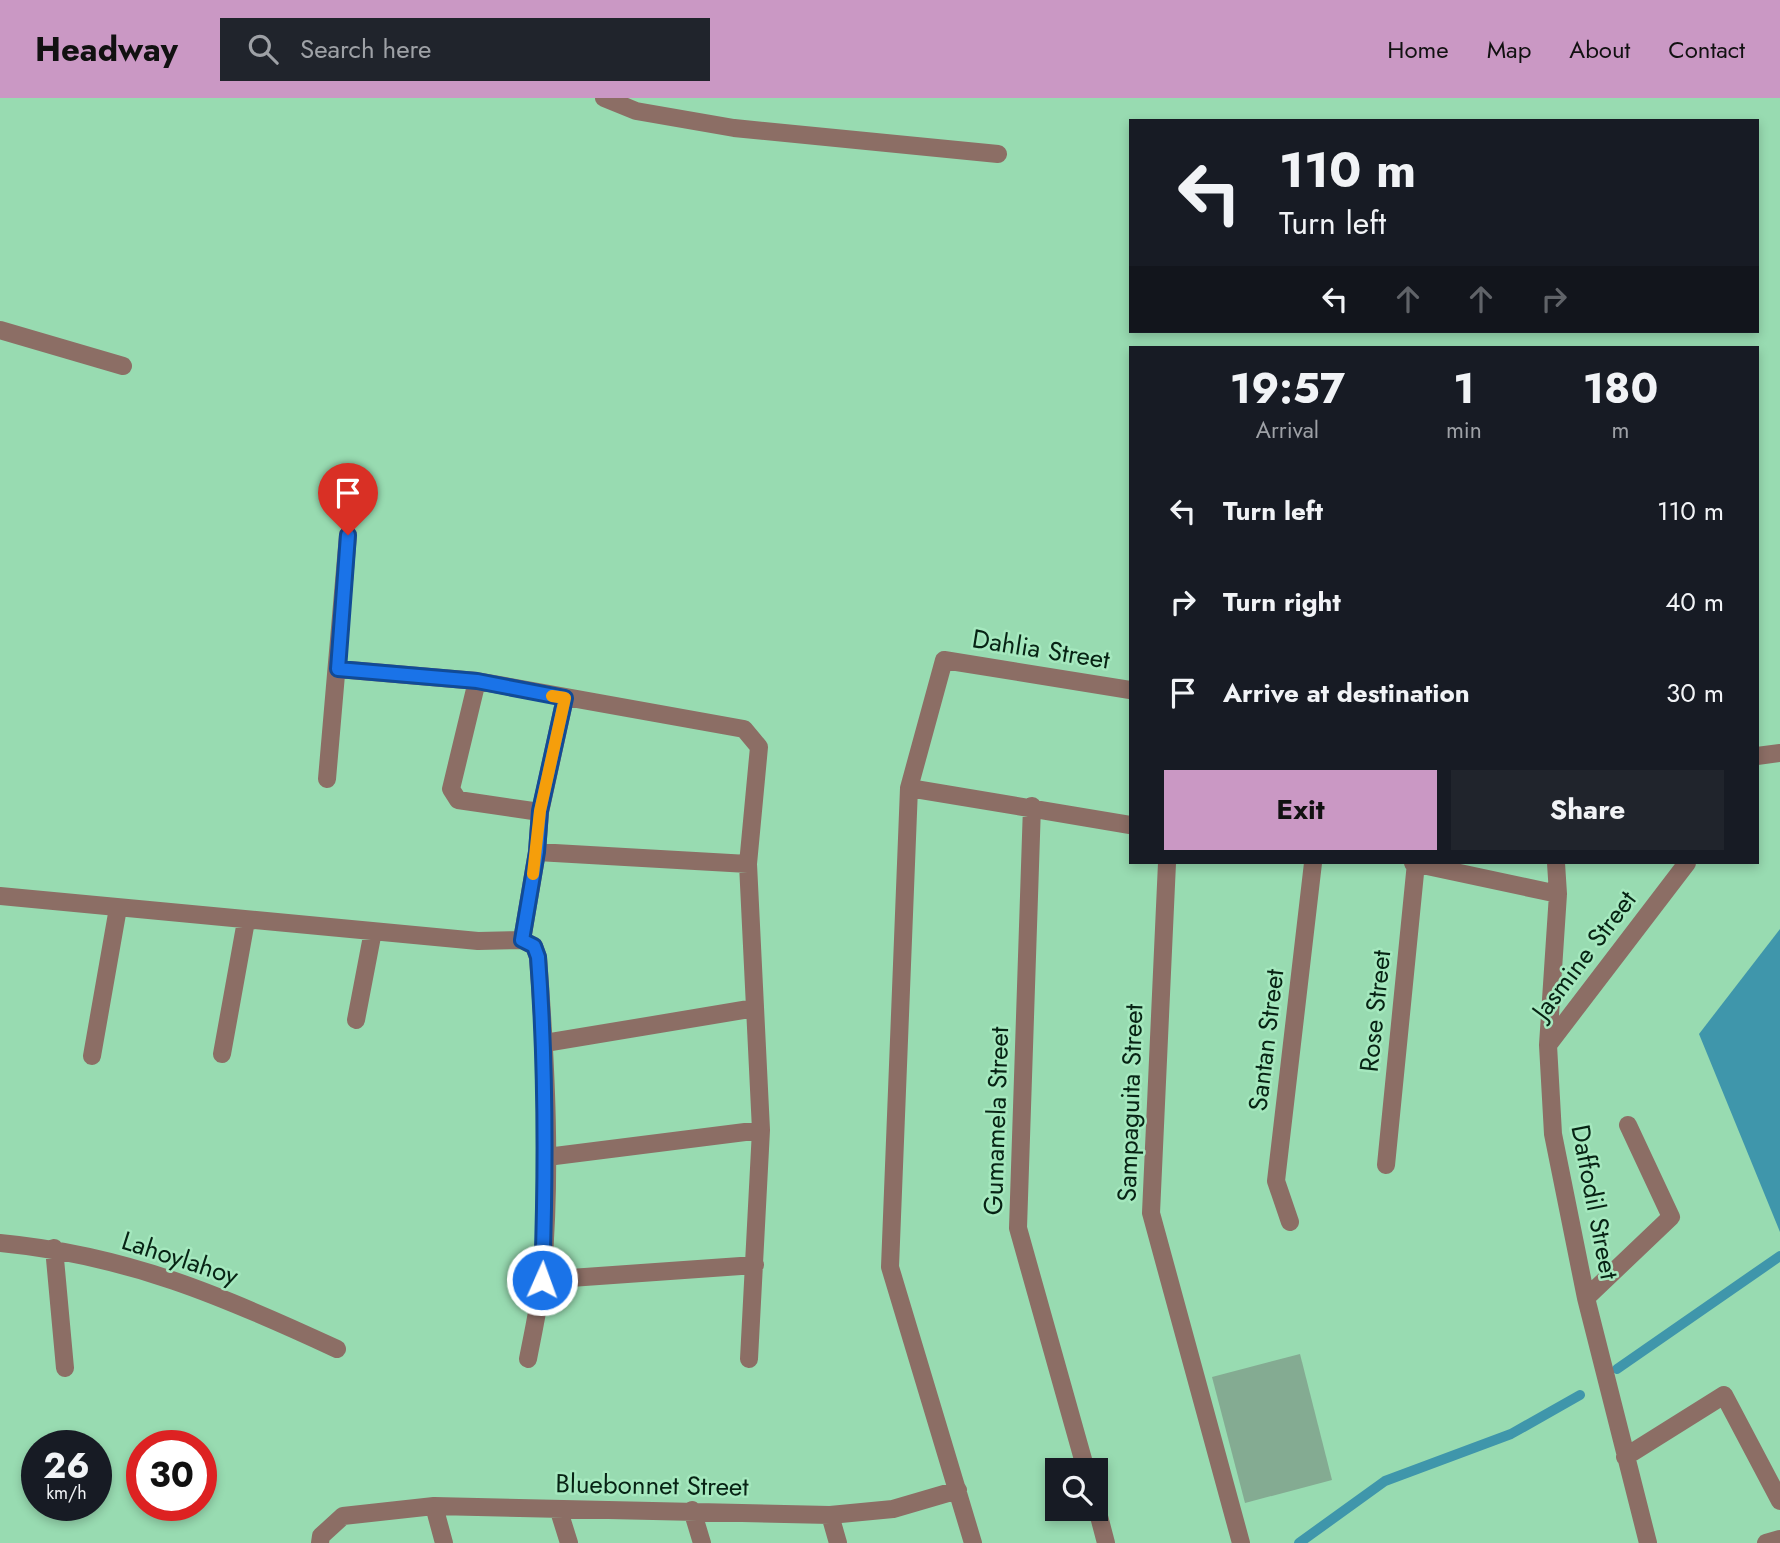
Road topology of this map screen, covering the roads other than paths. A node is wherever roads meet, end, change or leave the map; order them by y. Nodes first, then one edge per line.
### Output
1 (604, 98) edge
2 (636, 105) edge
3 (998, 154) dead end
4 (0, 330) edge
5 (123, 366) dead end
6 (348, 535) dead end
7 (338, 669) junction
8 (477, 681) junction
9 (1129, 690) edge
10 (565, 698) junction
11 (327, 779) dead end
12 (909, 788) junction
13 (1032, 806) junction
14 (540, 811) junction
15 (1129, 825) edge
16 (537, 852) junction
17 (748, 864) junction
18 (1167, 864) edge
19 (1313, 864) edge
20 (1415, 864) edge
21 (1420, 864) edge
22 (1556, 864) edge
23 (1686, 864) edge
24 (1558, 894) junction
25 (0, 896) edge
26 (118, 908) junction
27 (246, 921) junction
28 (373, 931) junction
29 (522, 940) junction
30 (755, 1008) junction
31 (356, 1020) dead end
32 (545, 1043) junction
33 (1548, 1045) junction
34 (222, 1054) dead end
35 (92, 1056) dead end
36 (1628, 1125) dead end
37 (761, 1130) junction
38 (547, 1157) junction
39 (1386, 1165) dead end
40 (1290, 1222) dead end
41 (0, 1243) edge
42 (54, 1248) junction
43 (755, 1265) junction
44 (542, 1280) junction
45 (1586, 1298) junction
46 (337, 1349) dead end
47 (528, 1359) dead end
48 (749, 1359) dead end
49 (65, 1368) dead end
50 (1625, 1457) junction
51 (1083, 1458) edge
52 (958, 1490) junction
53 (1780, 1501) edge
54 (434, 1506) junction
55 (692, 1510) junction
56 (559, 1511) junction
57 (830, 1515) junction
58 (1100, 1521) edge
59 (1780, 1539) edge
60 (320, 1543) edge
61 (444, 1543) edge
62 (569, 1543) edge
63 (702, 1543) edge
64 (838, 1543) edge
65 (972, 1543) edge
66 (1106, 1543) edge
67 (1241, 1543) edge
68 (1648, 1543) edge
69 (1766, 1543) edge

1 - 2 street
2 - 3 street
4 - 5 street
6 - 7 street
7 - 8 street
7 - 11 street
8 - 10 street
8 - 14 street
9 - 12 street, Dahlia Street
10 - 14 street
10 - 17 street
12 - 13 street
12 - 52 street
13 - 15 street
13 - 51 street, Gumamela Street
14 - 16 street
16 - 17 street
16 - 29 street
17 - 30 street
18 - 67 street, Sampaguita Street
19 - 40 street, Santan Street
20 - 39 street, Rose Street
21 - 24 street
22 - 24 street, Daffodil Street
23 - 33 street, Jasmine Street
24 - 33 street, Daffodil Street
25 - 26 street
26 - 27 street
26 - 35 street
27 - 28 street
27 - 34 street
28 - 29 street
28 - 31 street
29 - 32 street
30 - 32 street
30 - 37 street
32 - 38 street
33 - 45 street, Daffodil Street
36 - 45 street
37 - 38 street
37 - 43 street
38 - 44 street
41 - 42 street, Lahoylahoy
42 - 46 street, Lahoylahoy
42 - 49 street
43 - 44 street
43 - 48 street
44 - 47 street
45 - 50 street, Daffodil Street
50 - 53 street
50 - 68 street, Daffodil Street
52 - 57 street, Bluebonnet Street
52 - 65 street
54 - 56 street, Bluebonnet Street
54 - 60 street, Bluebonnet Street
54 - 61 street
55 - 56 street, Bluebonnet Street
55 - 57 street, Bluebonnet Street
55 - 63 street
56 - 62 street
57 - 64 street
58 - 66 street
59 - 69 street

